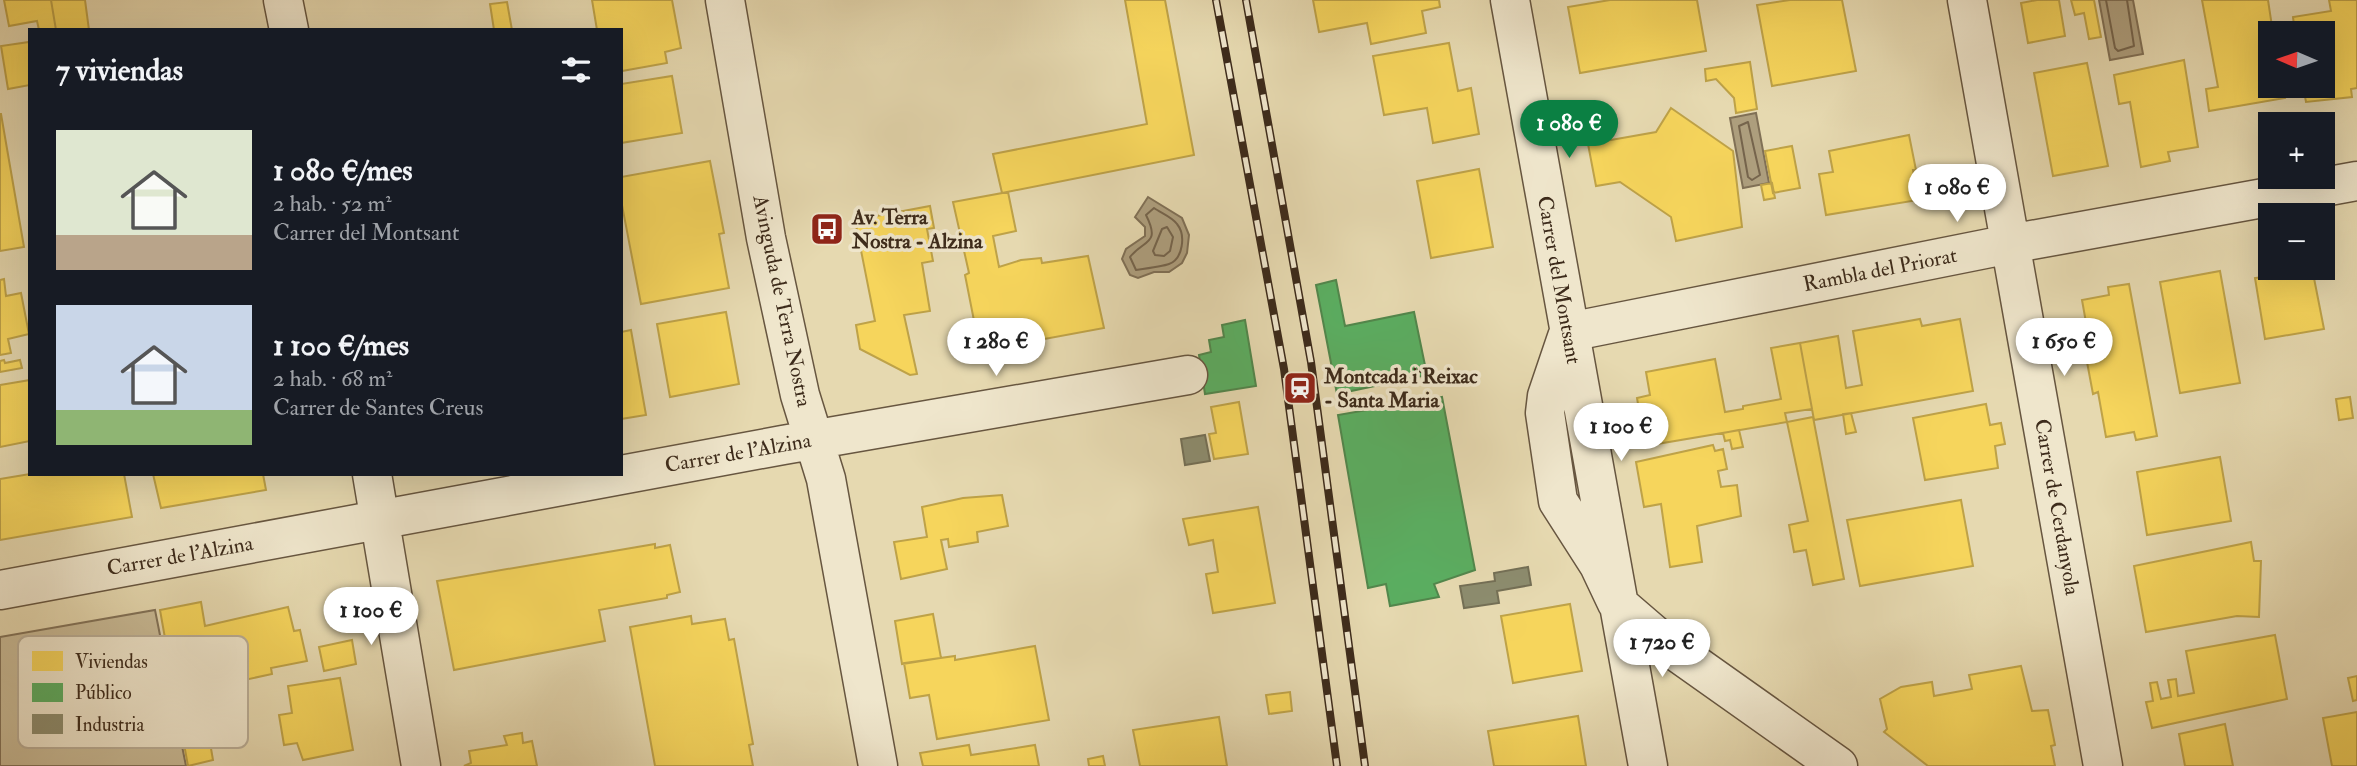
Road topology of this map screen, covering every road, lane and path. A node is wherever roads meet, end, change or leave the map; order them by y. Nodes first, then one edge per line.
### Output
1 (283, 0) edge
2 (725, 0) edge
3 (1510, 0) edge
4 (1967, 0) edge
5 (289, 28) edge
6 (2357, 181) edge
7 (2010, 244) junction
8 (1569, 332) junction
9 (1430, 369) dead end
10 (1417, 371) dead end
11 (1188, 376) dead end
12 (814, 440) junction
13 (623, 475) edge
14 (372, 476) edge
15 (616, 476) edge
16 (380, 519) junction
17 (0, 590) edge
18 (1617, 603) junction
19 (421, 766) edge
20 (878, 766) edge
21 (1648, 766) edge
22 (1838, 766) edge
23 (2103, 766) edge

1 - 5 street
2 - 12 street, Avinguda de Terra Nostra
3 - 8 street, Carrer del Montsant
4 - 7 street, Carrer de Cerdanyola
6 - 7 street, Rambla del Priorat
7 - 8 street, Rambla del Priorat
7 - 23 street, Carrer de Cerdanyola
8 - 18 street
9 - 10 path
11 - 12 street, Carrer de l'Alzina
12 - 13 street, Carrer de l'Alzina
12 - 20 street, Avinguda de Terra Nostra
14 - 16 street
15 - 16 street, Carrer de l'Alzina
16 - 17 street, Carrer de l'Alzina
16 - 19 street
18 - 21 street
18 - 22 street

